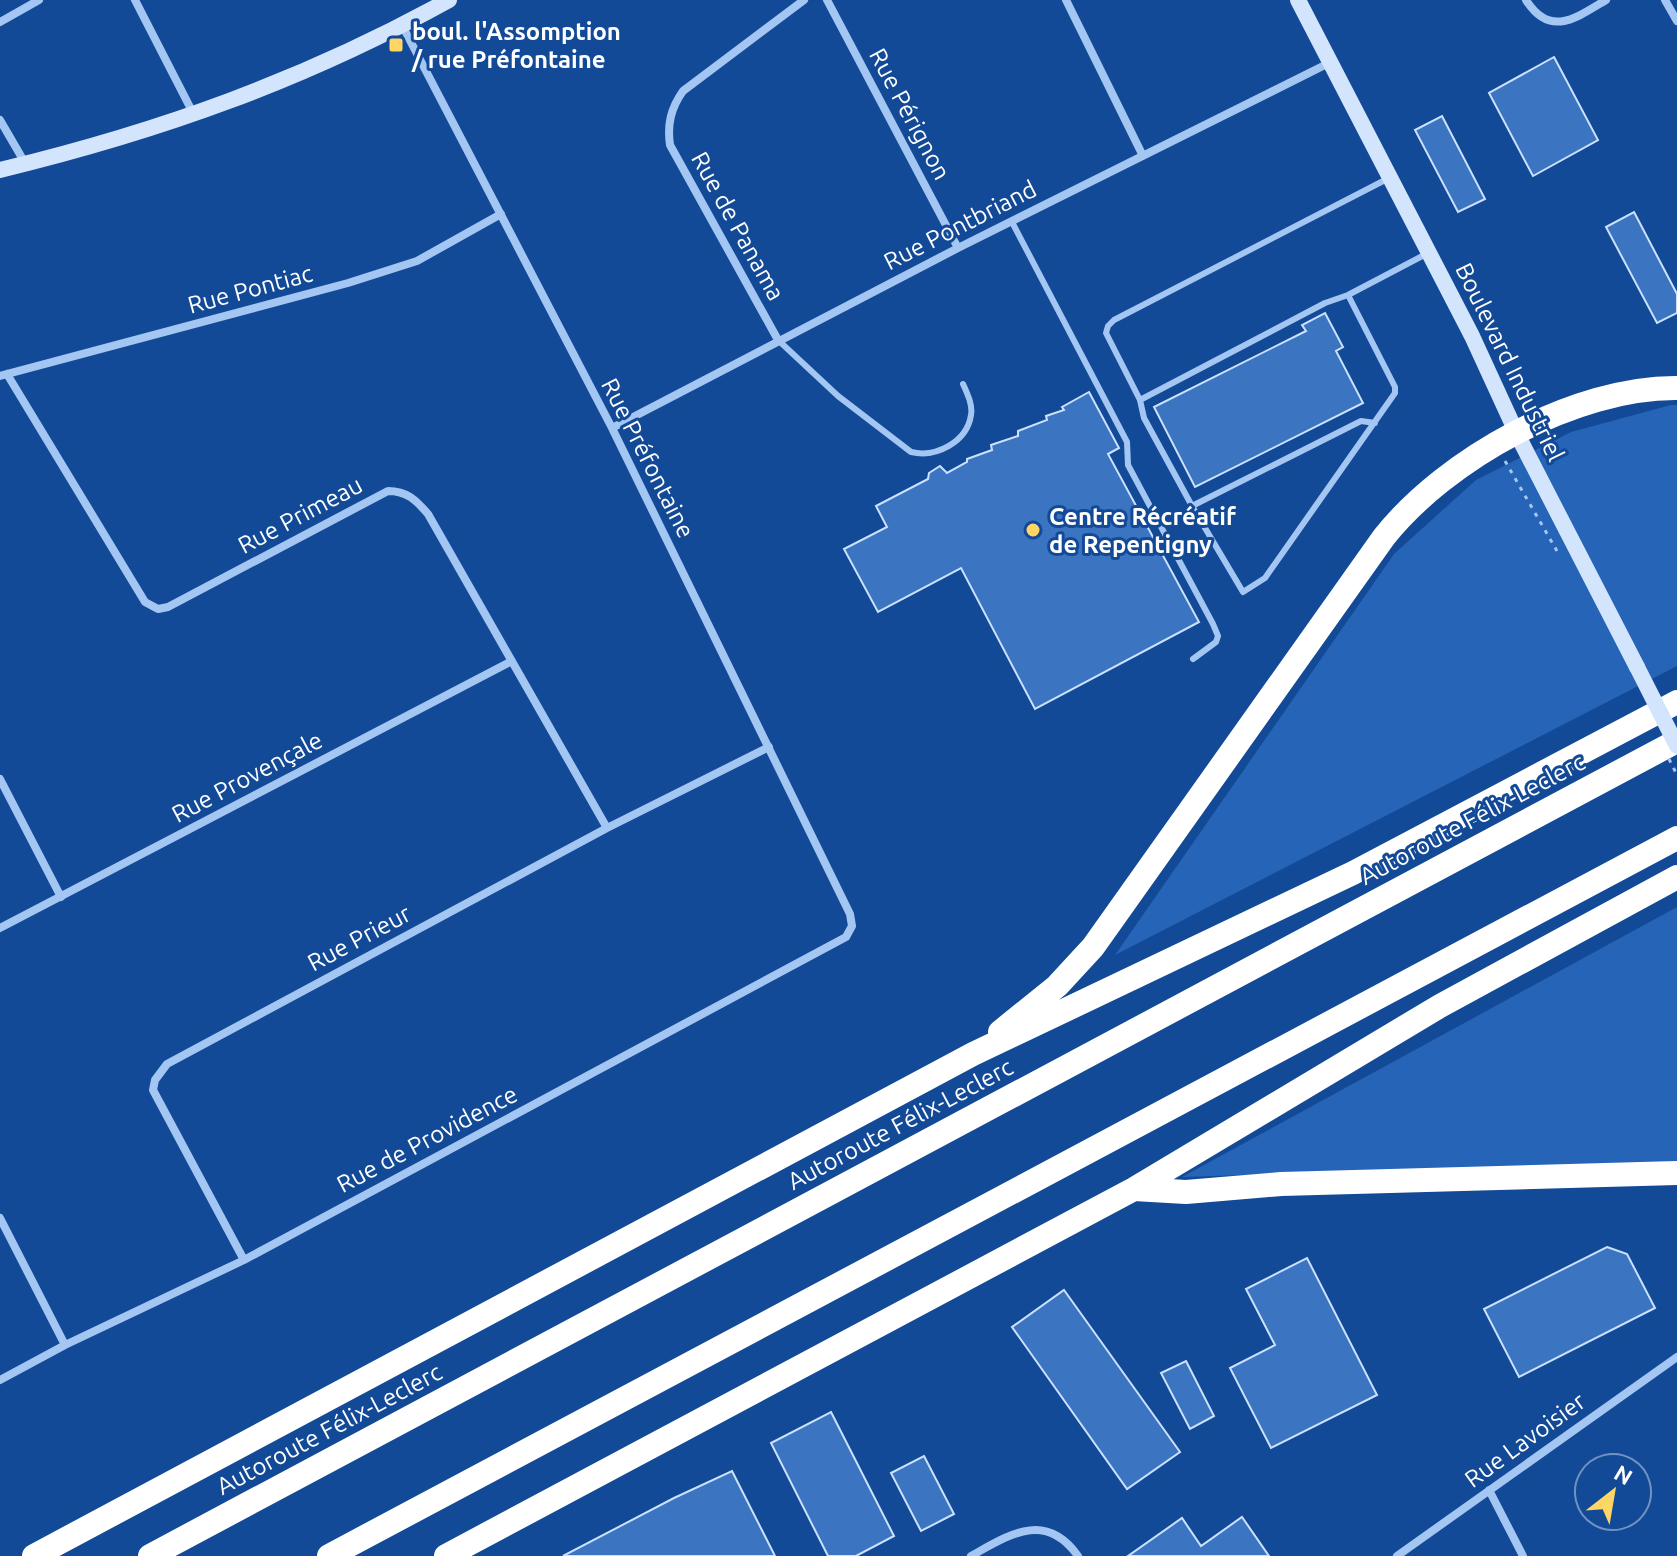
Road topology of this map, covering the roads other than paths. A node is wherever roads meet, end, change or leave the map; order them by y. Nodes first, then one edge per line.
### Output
1 (39, 0) edge
2 (135, 0) edge
3 (449, 0) edge
4 (804, 0) edge
5 (827, 0) edge
6 (1066, 0) edge
7 (1298, 0) edge
8 (1526, 0) edge
9 (1606, 0) edge
10 (1665, 0) edge
11 (428, 5) edge
12 (1677, 21) edge
13 (0, 22) edge
14 (402, 25) junction
15 (1329, 63) junction
16 (194, 115) junction
17 (0, 120) edge
18 (1143, 156) junction
19 (25, 164) junction
20 (0, 170) edge
21 (1389, 178) junction
22 (501, 214) junction
23 (1012, 222) junction
24 (958, 248) junction
25 (1429, 253) junction
26 (1348, 295) junction
27 (778, 340) junction
28 (4, 375) edge
29 (963, 384) dead end
30 (1677, 388) edge
31 (1140, 400) junction
32 (1375, 423) junction
33 (612, 428) junction
34 (1517, 434) junction
35 (1192, 506) junction
36 (1193, 659) dead end
37 (512, 661) junction
38 (1677, 702) edge
39 (1677, 744) edge
40 (769, 747) junction
41 (0, 779) edge
42 (607, 828) junction
43 (1677, 838) edge
44 (1677, 877) edge
45 (61, 897) junction
46 (850, 914) joint
47 (0, 928) edge
48 (973, 1054) junction
49 (1677, 1173) edge
50 (1134, 1189) junction
51 (0, 1218) edge
52 (244, 1260) junction
53 (65, 1345) junction
54 (1677, 1357) edge
55 (0, 1380) edge
56 (1489, 1490) junction
57 (36, 1556) edge
58 (150, 1556) edge
59 (329, 1556) edge
60 (446, 1556) edge
61 (971, 1556) edge
62 (1078, 1556) edge
63 (1397, 1556) edge
64 (1523, 1556) edge

1 - 13 street
2 - 16 street
3 - 11 street
4 - 27 street, Rue de Panama
5 - 24 street, Rue Pérignon
6 - 18 street
7 - 15 street, Boulevard Industriel
8 - 9 street
10 - 12 street
11 - 14 street
14 - 16 street
14 - 22 street, Rue Préfontaine
15 - 18 street, Rue Pontbriand
15 - 21 street, Boulevard Industriel
16 - 19 street
17 - 19 street
18 - 23 street, Rue Pontbriand
19 - 20 street
21 - 25 street, Boulevard Industriel
21 - 31 lane
22 - 28 street, Rue Pontiac
22 - 33 street, Rue Préfontaine
23 - 24 street, Rue Pontbriand
23 - 36 lane
24 - 27 street, Rue Pontbriand
25 - 26 lane
25 - 34 street, Boulevard Industriel
26 - 31 lane
26 - 32 lane
27 - 29 lane
27 - 33 street, Rue Pontbriand
28 - 37 street, Rue Primeau
30 - 34 highway
31 - 35 lane
32 - 35 lane
32 - 35 lane
33 - 40 street, Rue Préfontaine
34 - 39 street, Boulevard Industriel, bridge
34 - 48 highway
37 - 42 street, Rue Primeau
37 - 45 street, Rue Provençale
38 - 48 highway
39 - 58 highway, Autoroute Félix-Leclerc
40 - 42 street, Rue Prieur
40 - 46 street, Rue Préfontaine
41 - 45 street
42 - 52 street, Rue Prieur
43 - 59 highway
44 - 50 highway
45 - 47 street, Rue Provençale
46 - 52 street, Rue de Providence
48 - 57 highway
49 - 50 highway
50 - 60 highway
51 - 53 street
52 - 53 street, Rue de Providence
53 - 55 street, Rue de Providence
54 - 56 street, Rue Lavoisier
56 - 63 street, Rue Lavoisier
56 - 64 street
61 - 62 street

